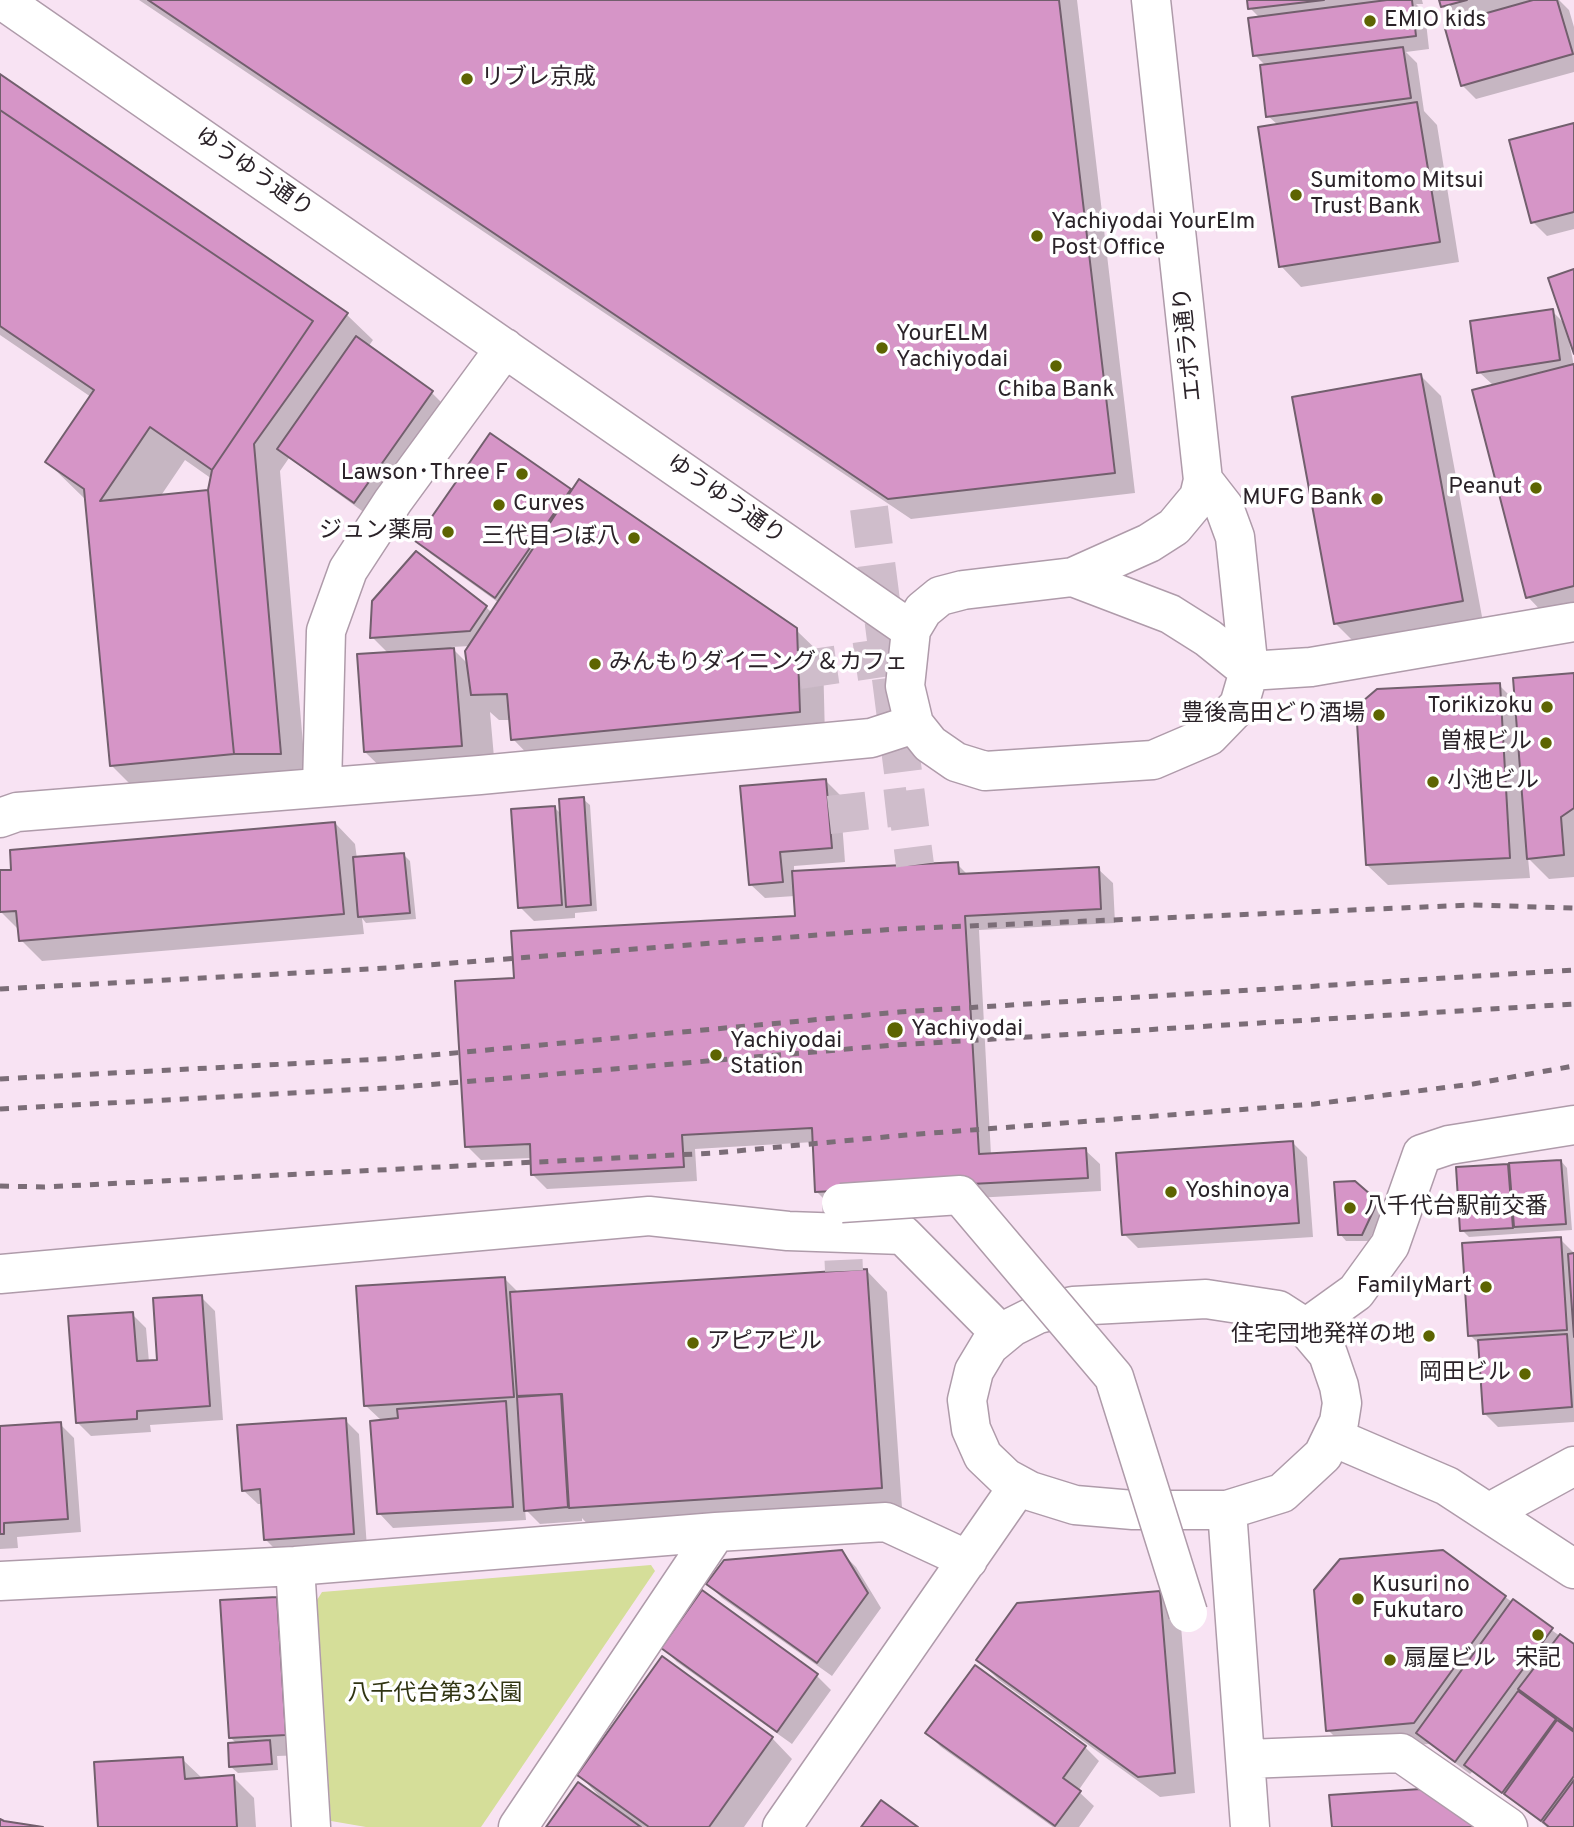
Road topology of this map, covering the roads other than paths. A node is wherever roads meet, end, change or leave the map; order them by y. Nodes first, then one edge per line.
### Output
1 (2, 0) edge
2 (1151, 0) edge
3 (505, 348) junction
4 (1203, 480) junction
5 (1073, 578) junction
6 (1574, 622) edge
7 (911, 630) junction
8 (1249, 671) junction
9 (914, 724) junction
10 (323, 787) junction
11 (0, 818) edge
12 (1574, 1125) edge
13 (841, 1203) dead end
14 (0, 1274) edge
15 (1306, 1328) junction
16 (1002, 1335) junction
17 (1333, 1437) junction
18 (1574, 1466) edge
19 (1019, 1485) junction
20 (1227, 1510) junction
21 (1490, 1512) junction
22 (716, 1531) junction
23 (968, 1560) junction
24 (295, 1566) junction
25 (1574, 1569) edge
26 (0, 1581) edge
27 (1188, 1613) dead end
28 (1247, 1759) junction
29 (311, 1827) edge
30 (518, 1827) edge
31 (782, 1827) edge
32 (1250, 1827) edge
33 (1508, 1827) edge

1 - 3 street, ゆうゆう通り
2 - 4 street, エポラ通り
3 - 7 street, ゆうゆう通り
3 - 10 street
4 - 5 street
4 - 8 street
5 - 7 street
5 - 8 street
6 - 8 street
7 - 9 street
8 - 9 street
9 - 10 street
10 - 11 street
12 - 15 street
13 - 27 street, bridge
14 - 16 street
15 - 16 street
15 - 17 street
16 - 19 street
17 - 20 street
17 - 21 street
18 - 21 street
19 - 20 street
19 - 23 street
20 - 28 street
21 - 25 street
22 - 23 street
22 - 24 street
22 - 30 street
23 - 31 street
24 - 26 street
24 - 29 street
28 - 32 street
28 - 33 street

